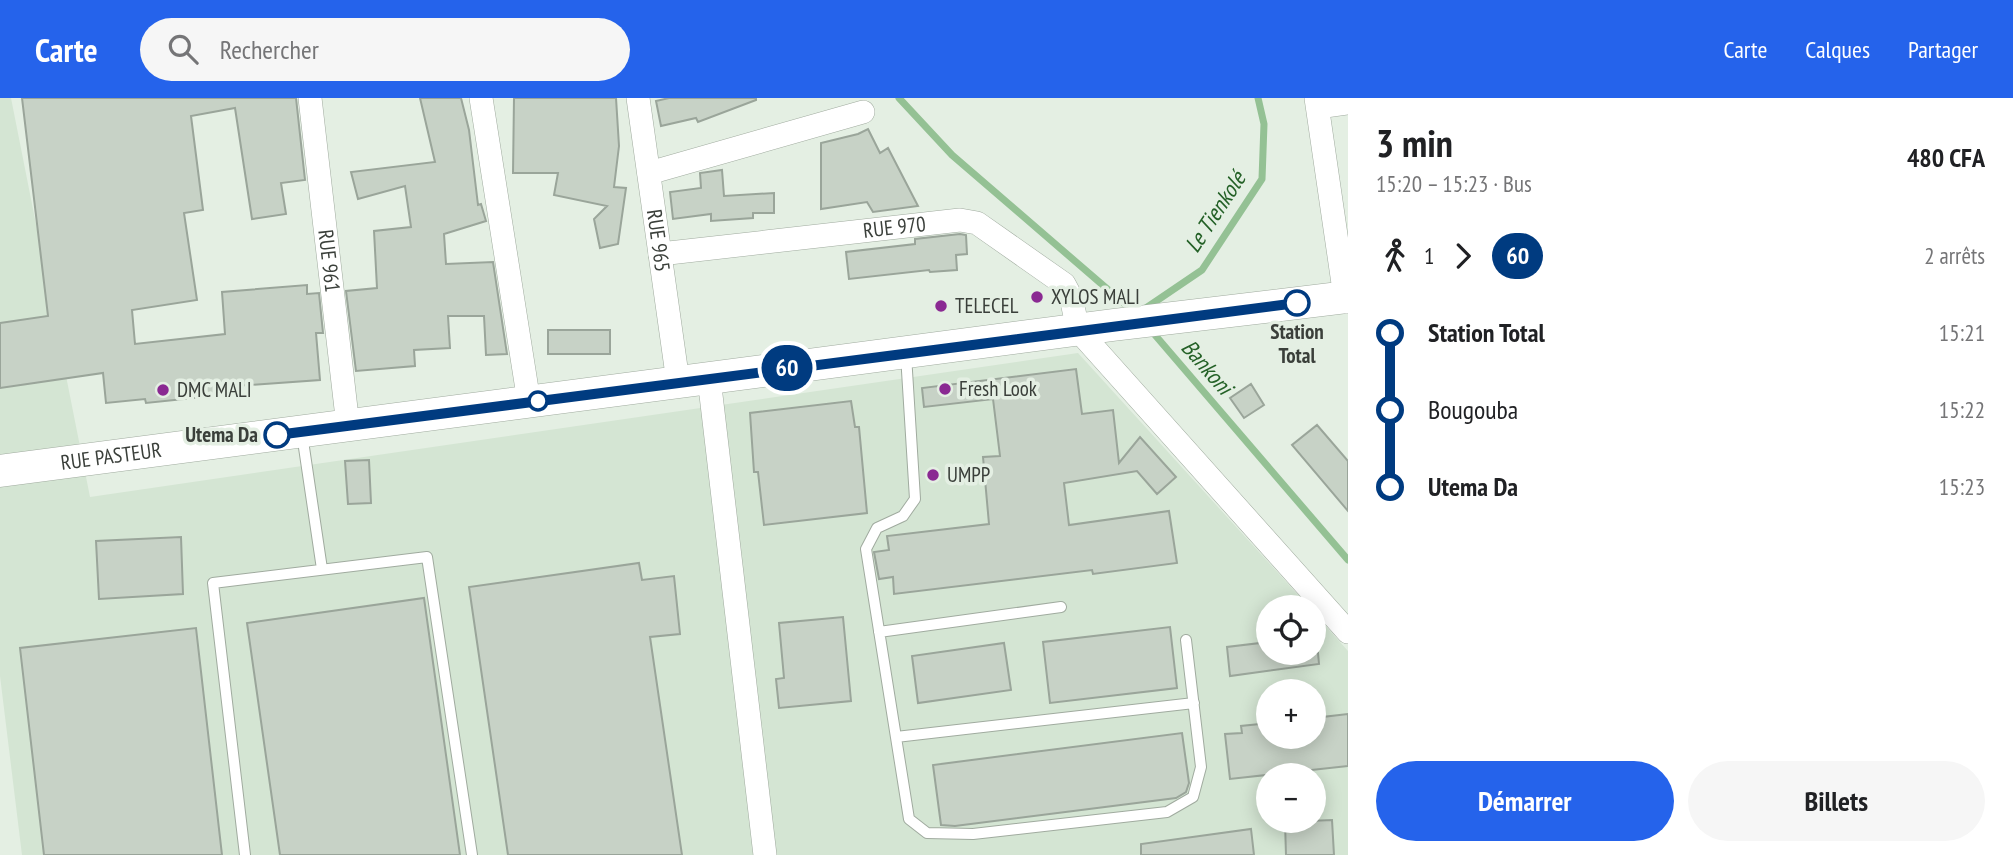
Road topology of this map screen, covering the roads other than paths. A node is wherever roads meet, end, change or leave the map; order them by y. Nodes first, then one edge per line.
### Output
1 (310, 98) edge
2 (481, 98) edge
3 (639, 98) edge
4 (1317, 103) edge
5 (1348, 103) edge
6 (863, 112) dead end
7 (649, 173) junction
8 (660, 254) junction
9 (1347, 299) edge
10 (1078, 330) junction
11 (906, 352) junction
12 (709, 378) junction
13 (678, 382) junction
14 (529, 402) junction
15 (348, 426) junction
16 (302, 432) junction
17 (0, 471) edge
18 (322, 569) junction
19 (1061, 607) dead end
20 (879, 632) junction
21 (1348, 632) edge
22 (1186, 640) dead end
23 (1194, 703) junction
24 (896, 737) junction
25 (245, 855) edge
26 (472, 855) edge
27 (765, 855) edge

1 - 15 street, RUE 961
2 - 14 street
3 - 7 street, RUE 965
4 - 5 street
4 - 9 street
6 - 7 street
7 - 8 street, RUE 965
8 - 10 street, RUE 970
8 - 13 street, RUE 965
9 - 10 main road, RUE PASTEUR
10 - 11 main road, RUE PASTEUR
10 - 21 street
11 - 12 main road, RUE PASTEUR
11 - 20 lane
12 - 13 main road, RUE PASTEUR
12 - 27 street
13 - 14 main road, RUE PASTEUR
14 - 15 main road, RUE PASTEUR
15 - 16 main road, RUE PASTEUR
16 - 17 main road, RUE PASTEUR
16 - 18 lane
18 - 25 lane
18 - 26 lane
19 - 20 lane
20 - 24 lane
22 - 23 lane
23 - 24 lane
23 - 24 lane

